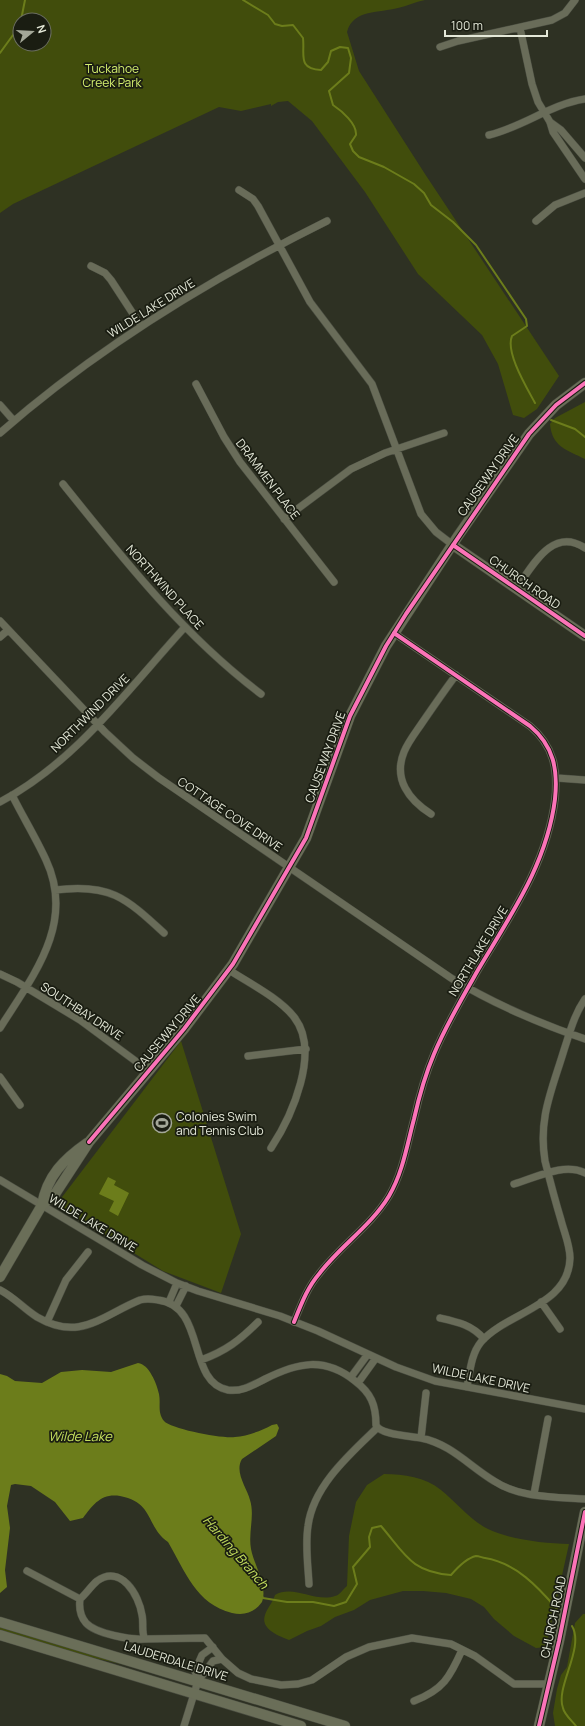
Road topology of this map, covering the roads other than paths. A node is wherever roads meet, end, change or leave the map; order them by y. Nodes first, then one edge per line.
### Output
1 (575, 0) edge
2 (520, 28) junction
3 (440, 47) dead end
4 (585, 98) edge
5 (544, 113) junction
6 (550, 122) junction
7 (489, 135) dead end
8 (585, 158) edge
9 (585, 179) edge
10 (239, 190) dead end
11 (585, 193) edge
12 (327, 221) dead end
13 (536, 221) dead end
14 (280, 246) junction
15 (92, 266) dead end
16 (141, 326) junction
17 (585, 383) edge
18 (196, 384) dead end
19 (0, 405) edge
20 (14, 421) junction
21 (0, 433) edge
22 (444, 433) dead end
23 (397, 449) junction
24 (63, 484) dead end
25 (284, 519) junction
26 (453, 545) junction
27 (585, 548) edge
28 (334, 582) dead end
29 (516, 589) junction
30 (0, 621) edge
31 (184, 627) junction
32 (8, 630) junction
33 (394, 633) junction
34 (585, 636) edge
35 (0, 637) edge
36 (456, 675) junction
37 (261, 694) dead end
38 (97, 724) junction
39 (557, 778) junction
40 (585, 780) edge
41 (12, 796) junction
42 (0, 802) edge
43 (431, 814) dead end
44 (290, 868) junction
45 (55, 890) junction
46 (164, 933) dead end
47 (229, 970) junction
48 (0, 974) edge
49 (26, 987) junction
50 (468, 988) junction
51 (585, 999) edge
52 (0, 1028) edge
53 (569, 1034) junction
54 (585, 1039) edge
55 (306, 1049) junction
56 (248, 1056) dead end
57 (149, 1071) junction
58 (0, 1077) edge
59 (20, 1105) dead end
60 (271, 1148) dead end
61 (585, 1173) edge
62 (548, 1174) junction
63 (0, 1180) edge
64 (514, 1184) dead end
65 (42, 1205) junction
66 (88, 1252) dead end
67 (0, 1277) edge
68 (177, 1283) junction
69 (186, 1286) junction
70 (0, 1290) edge
71 (169, 1302) junction
72 (541, 1302) junction
73 (176, 1306) junction
74 (440, 1318) dead end
75 (47, 1322) junction
76 (258, 1322) dead end
77 (294, 1322) junction
78 (560, 1328) dead end
79 (484, 1339) junction
80 (368, 1354) junction
81 (376, 1358) junction
82 (201, 1360) junction
83 (351, 1377) junction
84 (358, 1383) junction
85 (467, 1387) junction
86 (426, 1393) dead end
87 (585, 1409) edge
88 (548, 1418) dead end
89 (377, 1428) junction
90 (421, 1438) junction
91 (534, 1494) junction
92 (585, 1499) edge
93 (585, 1512) edge
94 (582, 1548) edge
95 (27, 1571) dead end
96 (309, 1584) dead end
97 (80, 1599) junction
98 (0, 1622) edge
99 (0, 1635) edge
100 (0, 1640) edge
101 (145, 1640) junction
102 (37, 1646) junction
103 (213, 1647) junction
104 (462, 1650) junction
105 (222, 1659) junction
106 (198, 1681) junction
107 (549, 1684) junction
108 (194, 1693) junction
109 (414, 1701) dead end
110 (184, 1726) edge
111 (300, 1726) edge
112 (345, 1726) edge
113 (539, 1726) edge

1 - 2 street
2 - 3 street
2 - 5 street
4 - 5 street
5 - 6 street
5 - 7 street
6 - 8 street
6 - 9 street
10 - 14 street, CHURCH ROAD
11 - 13 street
12 - 14 street, WILDE LAKE DRIVE
14 - 16 street, WILDE LAKE DRIVE
14 - 23 street, CHURCH ROAD
15 - 16 street
16 - 20 street, WILDE LAKE DRIVE
17 - 26 street, CAUSEWAY DRIVE
18 - 25 street, DRAMMEN PLACE
19 - 20 street
20 - 21 street, WILDE LAKE DRIVE
22 - 23 street
23 - 25 street
23 - 26 street, CHURCH ROAD
24 - 31 street, NORTHWIND PLACE
25 - 28 street, DRAMMEN PLACE
26 - 29 street, CHURCH ROAD
26 - 33 street, CAUSEWAY DRIVE
27 - 29 street
29 - 34 street, CHURCH ROAD
30 - 32 street, COTTAGE COVE DRIVE
31 - 37 street, NORTHWIND PLACE
31 - 38 street, NORTHWIND DRIVE
32 - 35 street
32 - 38 street, COTTAGE COVE DRIVE
33 - 36 street, NORTHLAKE DRIVE
33 - 44 street, CAUSEWAY DRIVE
36 - 39 street, NORTHLAKE DRIVE
36 - 43 street
38 - 41 street, NORTHWIND DRIVE
38 - 44 street, COTTAGE COVE DRIVE
39 - 40 street
39 - 50 street, NORTHLAKE DRIVE
41 - 42 street, NORTHWIND DRIVE
41 - 45 street
44 - 47 street, CAUSEWAY DRIVE
44 - 50 street, COTTAGE COVE DRIVE
45 - 46 street
45 - 49 street
47 - 55 street
47 - 57 street, CAUSEWAY DRIVE
48 - 49 street, SOUTHBAY DRIVE
49 - 52 street
49 - 57 street, SOUTHBAY DRIVE
50 - 53 street, COTTAGE COVE DRIVE
50 - 77 street, NORTHLAKE DRIVE
51 - 53 street
53 - 54 street, COTTAGE COVE DRIVE
53 - 62 street
55 - 56 street
55 - 60 street
57 - 65 street, CAUSEWAY DRIVE
58 - 59 street
61 - 62 street
62 - 64 street
62 - 72 street
63 - 65 street, WILDE LAKE DRIVE
65 - 67 street, CAUSEWAY DRIVE
65 - 68 street, WILDE LAKE DRIVE
66 - 75 street
68 - 69 street, WILDE LAKE DRIVE
68 - 71 street
69 - 73 street
69 - 77 street, WILDE LAKE DRIVE
70 - 75 street
71 - 73 street
71 - 75 street
72 - 78 street
72 - 79 street
73 - 82 street
74 - 79 street
76 - 82 street
77 - 80 street, WILDE LAKE DRIVE
79 - 85 street
80 - 81 street, WILDE LAKE DRIVE
80 - 83 street
81 - 84 street
81 - 85 street, WILDE LAKE DRIVE
82 - 83 street
83 - 84 street
84 - 89 street
85 - 87 street, WILDE LAKE DRIVE
86 - 90 street
88 - 91 street
89 - 90 street
89 - 96 street
90 - 91 street
91 - 92 street
93 - 94 street, CHURCH ROAD
94 - 107 street, CHURCH ROAD
95 - 97 street
97 - 101 street
97 - 101 street
98 - 106 street, LAUDERDALE DRIVE
99 - 102 street, LAUDERDALE DRIVE
100 - 102 street
101 - 103 street
102 - 108 street, LAUDERDALE DRIVE
103 - 105 street
103 - 106 street
104 - 105 street
104 - 107 street
104 - 109 street
105 - 106 street
106 - 108 street
106 - 112 street, LAUDERDALE DRIVE
107 - 113 street, CHURCH ROAD
108 - 110 street
108 - 111 street, LAUDERDALE DRIVE

